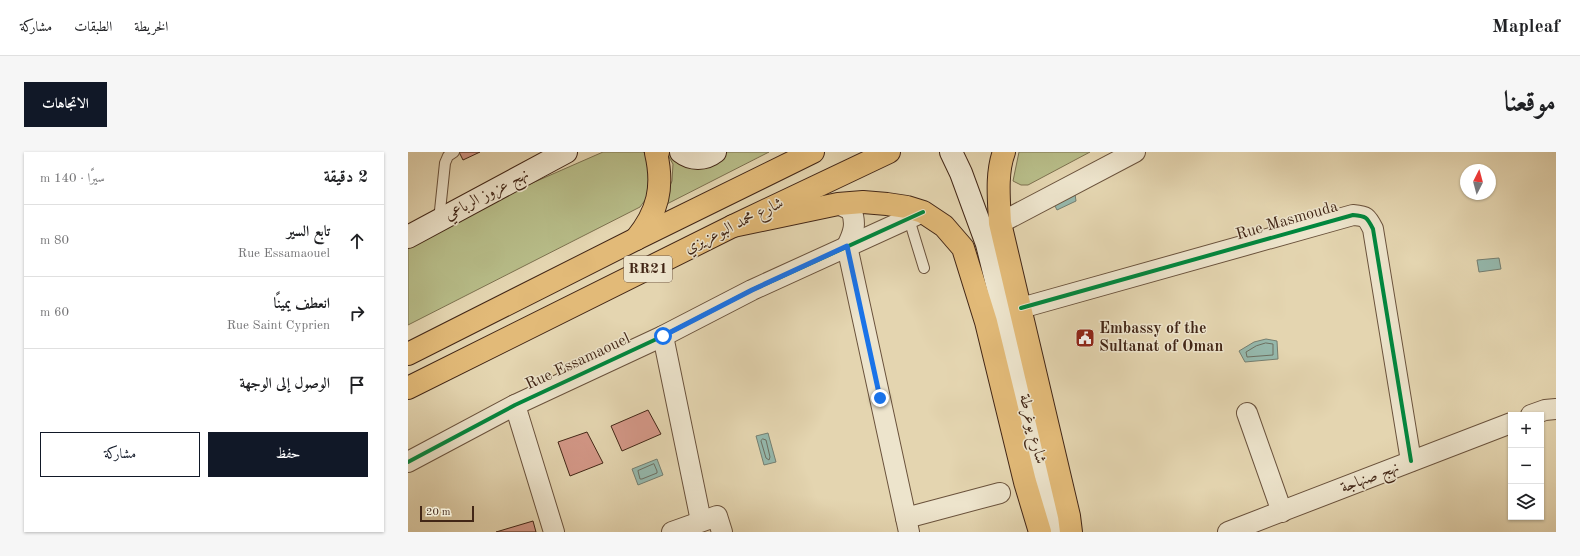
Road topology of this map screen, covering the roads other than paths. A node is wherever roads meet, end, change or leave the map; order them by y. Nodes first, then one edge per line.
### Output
1 (454, 152) edge
2 (566, 152) edge
3 (656, 152) edge
4 (681, 152) edge
5 (715, 152) edge
6 (813, 152) edge
7 (889, 152) edge
8 (951, 152) edge
9 (1004, 152) edge
10 (1135, 152) edge
11 (838, 204) junction
12 (916, 216) junction
13 (439, 221) junction
14 (1000, 223) junction
15 (733, 226) junction
16 (408, 236) edge
17 (636, 239) junction
18 (847, 246) junction
19 (924, 268) dead end
20 (1021, 308) junction
21 (663, 336) junction
22 (408, 354) edge
23 (408, 388) edge
24 (515, 405) junction
25 (1556, 409) edge
26 (1539, 412) edge
27 (1247, 413) dead end
28 (1508, 424) edge
29 (408, 462) edge
30 (1411, 462) junction
31 (1000, 492) dead end
32 (1282, 512) junction
33 (713, 523) edge
34 (908, 525) edge
35 (554, 532) edge
36 (672, 532) edge
37 (1040, 532) edge
38 (1058, 532) edge
39 (1071, 532) edge
40 (1229, 532) edge

1 - 13 lane
2 - 13 main road, نهج عزوز الرباعي
3 - 17 highway
4 - 5 main road
6 - 17 highway, شارع محمد البوعزيزي / RR21
7 - 15 highway, شارع محمد البوعزيزي / RR21
8 - 38 main road, شارع يوغرطة
9 - 14 highway
10 - 14 street
11 - 12 highway
11 - 15 highway
11 - 18 street
12 - 18 street, Rue Essamaouel
12 - 19 lane
12 - 37 highway
13 - 16 main road, نهج عزوز الرباعي
14 - 20 highway
15 - 23 highway, شارع محمد البوعزيزي / RR21
17 - 22 highway, شارع محمد البوعزيزي / RR21
18 - 21 street, Rue Essamaouel
18 - 34 street
20 - 30 street, Rue Masmouda
20 - 39 highway
21 - 24 street, Rue Essamaouel
21 - 33 street
24 - 29 street, Rue Essamaouel
24 - 35 street
25 - 26 street
27 - 32 street
28 - 30 street, نهج صنهاجة
30 - 32 street, نهج صنهاجة
31 - 34 street
32 - 40 street, نهج صنهاجة
33 - 36 street

